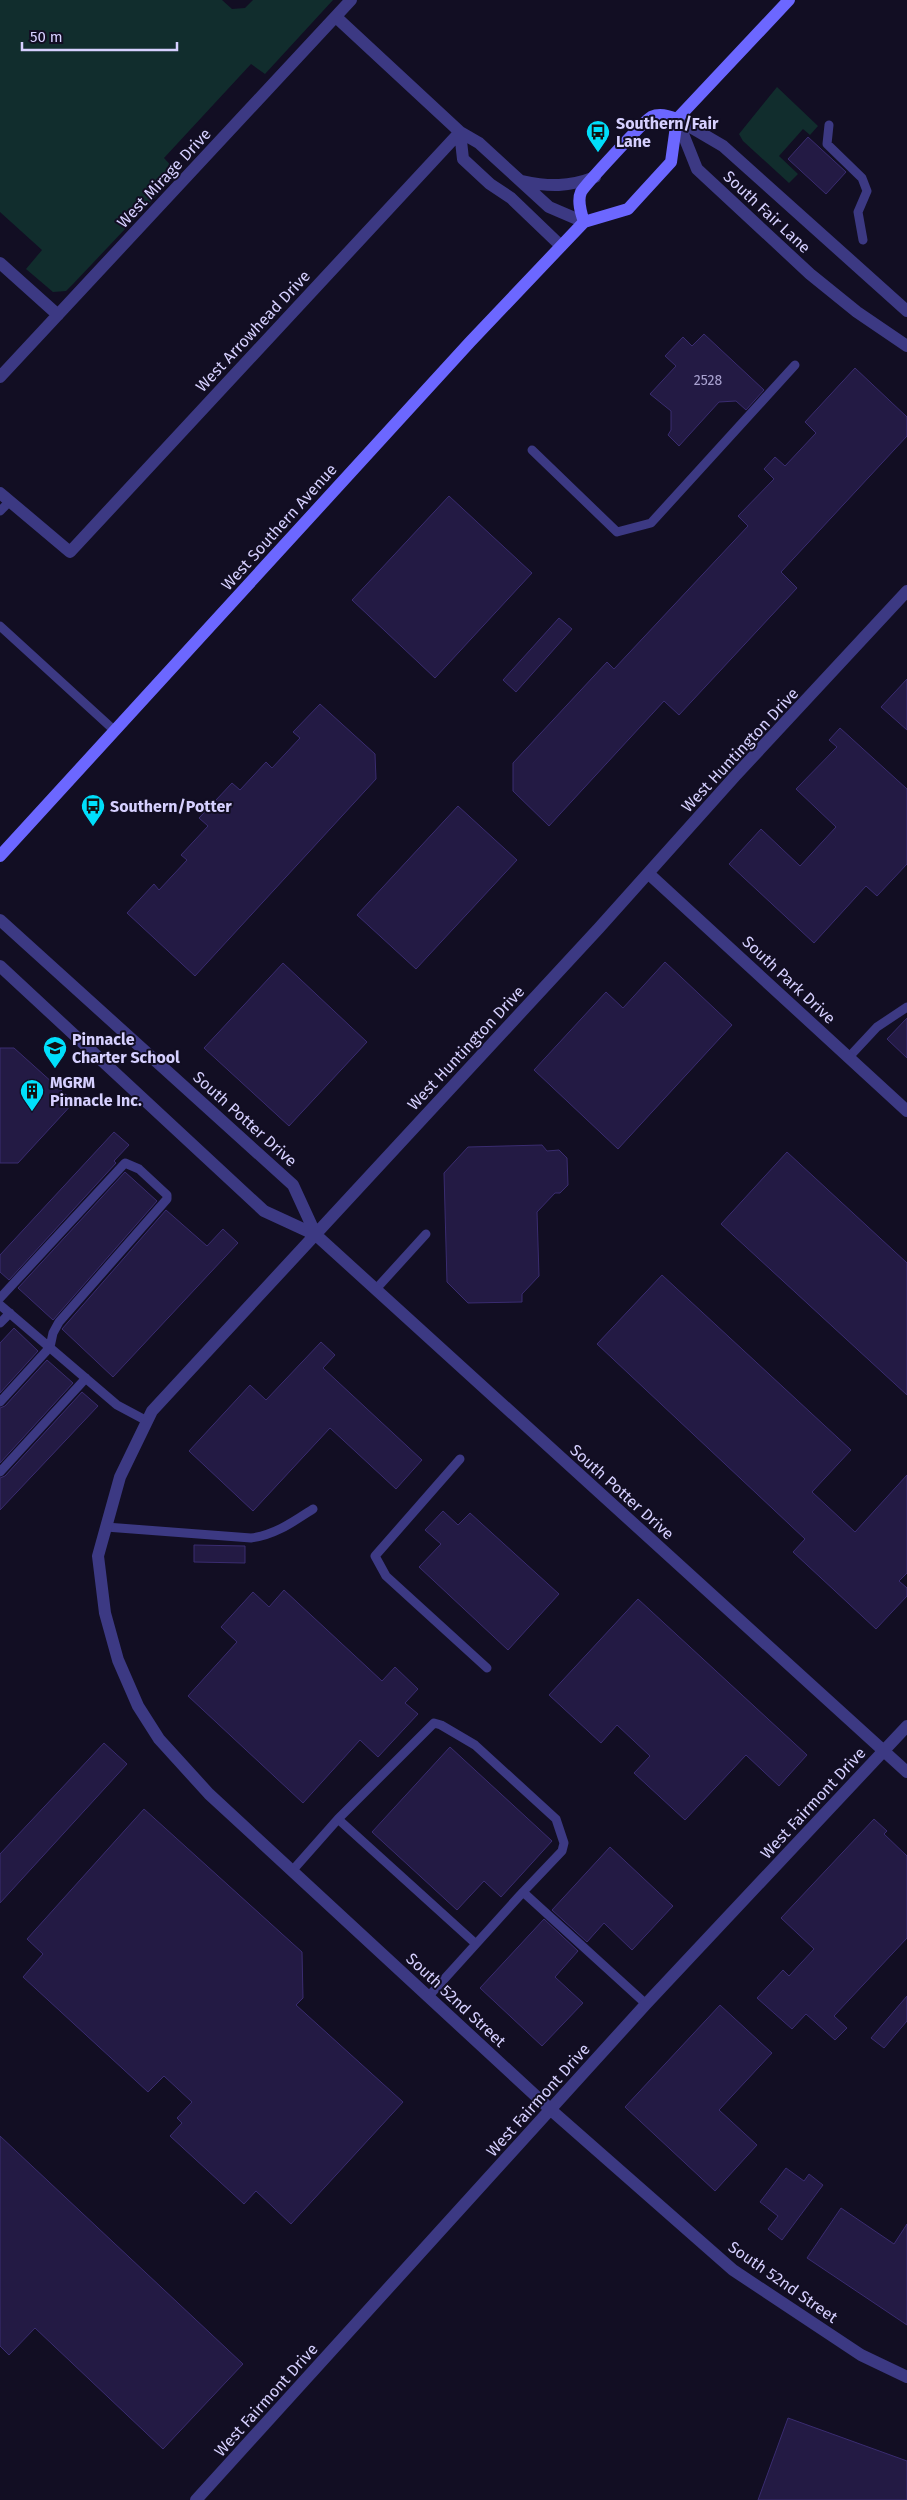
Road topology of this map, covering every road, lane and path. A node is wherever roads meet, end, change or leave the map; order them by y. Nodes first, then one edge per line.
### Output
1 (352, 0) edge
2 (789, 0) edge
3 (336, 17) junction
4 (678, 119) junction
5 (829, 125) dead end
6 (460, 132) junction
7 (595, 177) junction
8 (520, 181) junction
9 (584, 222) junction
10 (864, 240) dead end
11 (561, 246) junction
12 (0, 263) edge
13 (907, 311) edge
14 (58, 315) junction
15 (907, 346) edge
16 (795, 365) dead end
17 (0, 377) edge
18 (532, 450) dead end
19 (5, 497) edge
20 (0, 511) edge
21 (907, 591) edge
22 (0, 626) edge
23 (115, 732) junction
24 (0, 856) edge
25 (649, 874) junction
26 (0, 920) edge
27 (0, 966) edge
28 (907, 1007) edge
29 (849, 1057) junction
30 (907, 1111) edge
31 (426, 1234) dead end
32 (316, 1235) junction
33 (376, 1289) junction
34 (0, 1298) edge
35 (0, 1305) edge
36 (10, 1313) junction
37 (0, 1323) edge
38 (50, 1347) junction
39 (86, 1378) junction
40 (0, 1402) edge
41 (147, 1421) junction
42 (460, 1459) dead end
43 (0, 1472) edge
44 (314, 1509) dead end
45 (106, 1527) junction
46 (98, 1556) joint
47 (487, 1668) dead end
48 (907, 1726) edge
49 (884, 1751) junction
50 (907, 1772) edge
51 (338, 1819) junction
52 (292, 1871) junction
53 (523, 1892) junction
54 (476, 1944) junction
55 (428, 1996) junction
56 (646, 2004) junction
57 (551, 2110) junction
58 (907, 2377) edge
59 (196, 2500) edge

1 - 3 street, West Mirage Drive
2 - 4 main road
3 - 6 street
3 - 14 street, West Mirage Drive
4 - 7 main road
4 - 9 main road, West Southern Avenue
4 - 13 street, South Fair Lane
4 - 15 street, South Fair Lane
5 - 10 lane
6 - 8 street
6 - 11 street
6 - 19 street, West Arrowhead Drive
7 - 8 street
7 - 9 main road
8 - 9 street
9 - 11 main road, West Southern Avenue
11 - 23 main road, West Southern Avenue
12 - 14 street
14 - 17 street, West Mirage Drive
16 - 18 lane
19 - 20 lane
21 - 25 street, West Huntington Drive
22 - 23 lane
23 - 24 main road, West Southern Avenue
25 - 29 street, South Park Drive
25 - 32 street, West Huntington Drive
26 - 32 street, South Potter Drive
27 - 32 street, South Potter Drive
28 - 29 lane
29 - 30 street, South Park Drive
31 - 33 lane
32 - 33 street, South Potter Drive
32 - 41 street, West Huntington Drive
33 - 49 street, South Potter Drive
34 - 38 lane
35 - 36 lane
36 - 37 lane
36 - 38 lane
38 - 39 lane
38 - 40 lane
39 - 41 lane
39 - 43 lane
41 - 45 street, West Huntington Drive
42 - 47 lane
44 - 45 lane
45 - 46 street, West Huntington Drive
46 - 52 street, South 52nd Street
48 - 49 street, West Fairmont Drive
49 - 50 street, South Potter Drive
49 - 56 street, West Fairmont Drive
51 - 52 lane
51 - 53 lane
51 - 54 lane
52 - 55 street, South 52nd Street
53 - 54 lane
53 - 56 lane
54 - 55 lane
55 - 57 street, South 52nd Street
56 - 57 street, West Fairmont Drive
57 - 58 street, South 52nd Street
57 - 59 street, West Fairmont Drive

